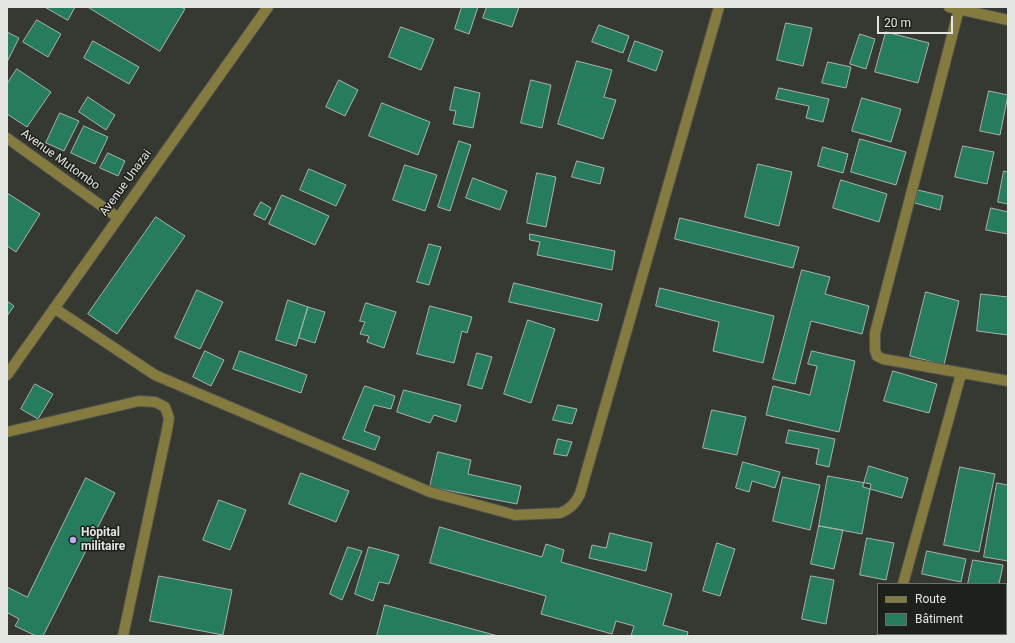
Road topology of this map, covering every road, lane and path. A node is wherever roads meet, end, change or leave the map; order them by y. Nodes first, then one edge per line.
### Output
1 (268, 7) edge
2 (719, 7) edge
3 (954, 8) edge
4 (1008, 20) edge
5 (7, 138) edge
6 (117, 217) junction
7 (54, 308) junction
8 (961, 374) junction
9 (7, 375) edge
10 (1008, 381) edge
11 (7, 432) edge
12 (903, 583) edge
13 (123, 636) edge

1 - 6 street, Avenue Unazai
2 - 7 street
3 - 4 street
3 - 8 street
5 - 6 street, Avenue Mutombo
6 - 7 street, Avenue Unazai
7 - 9 street, Avenue Unazai
8 - 10 street
8 - 12 street
11 - 13 street

